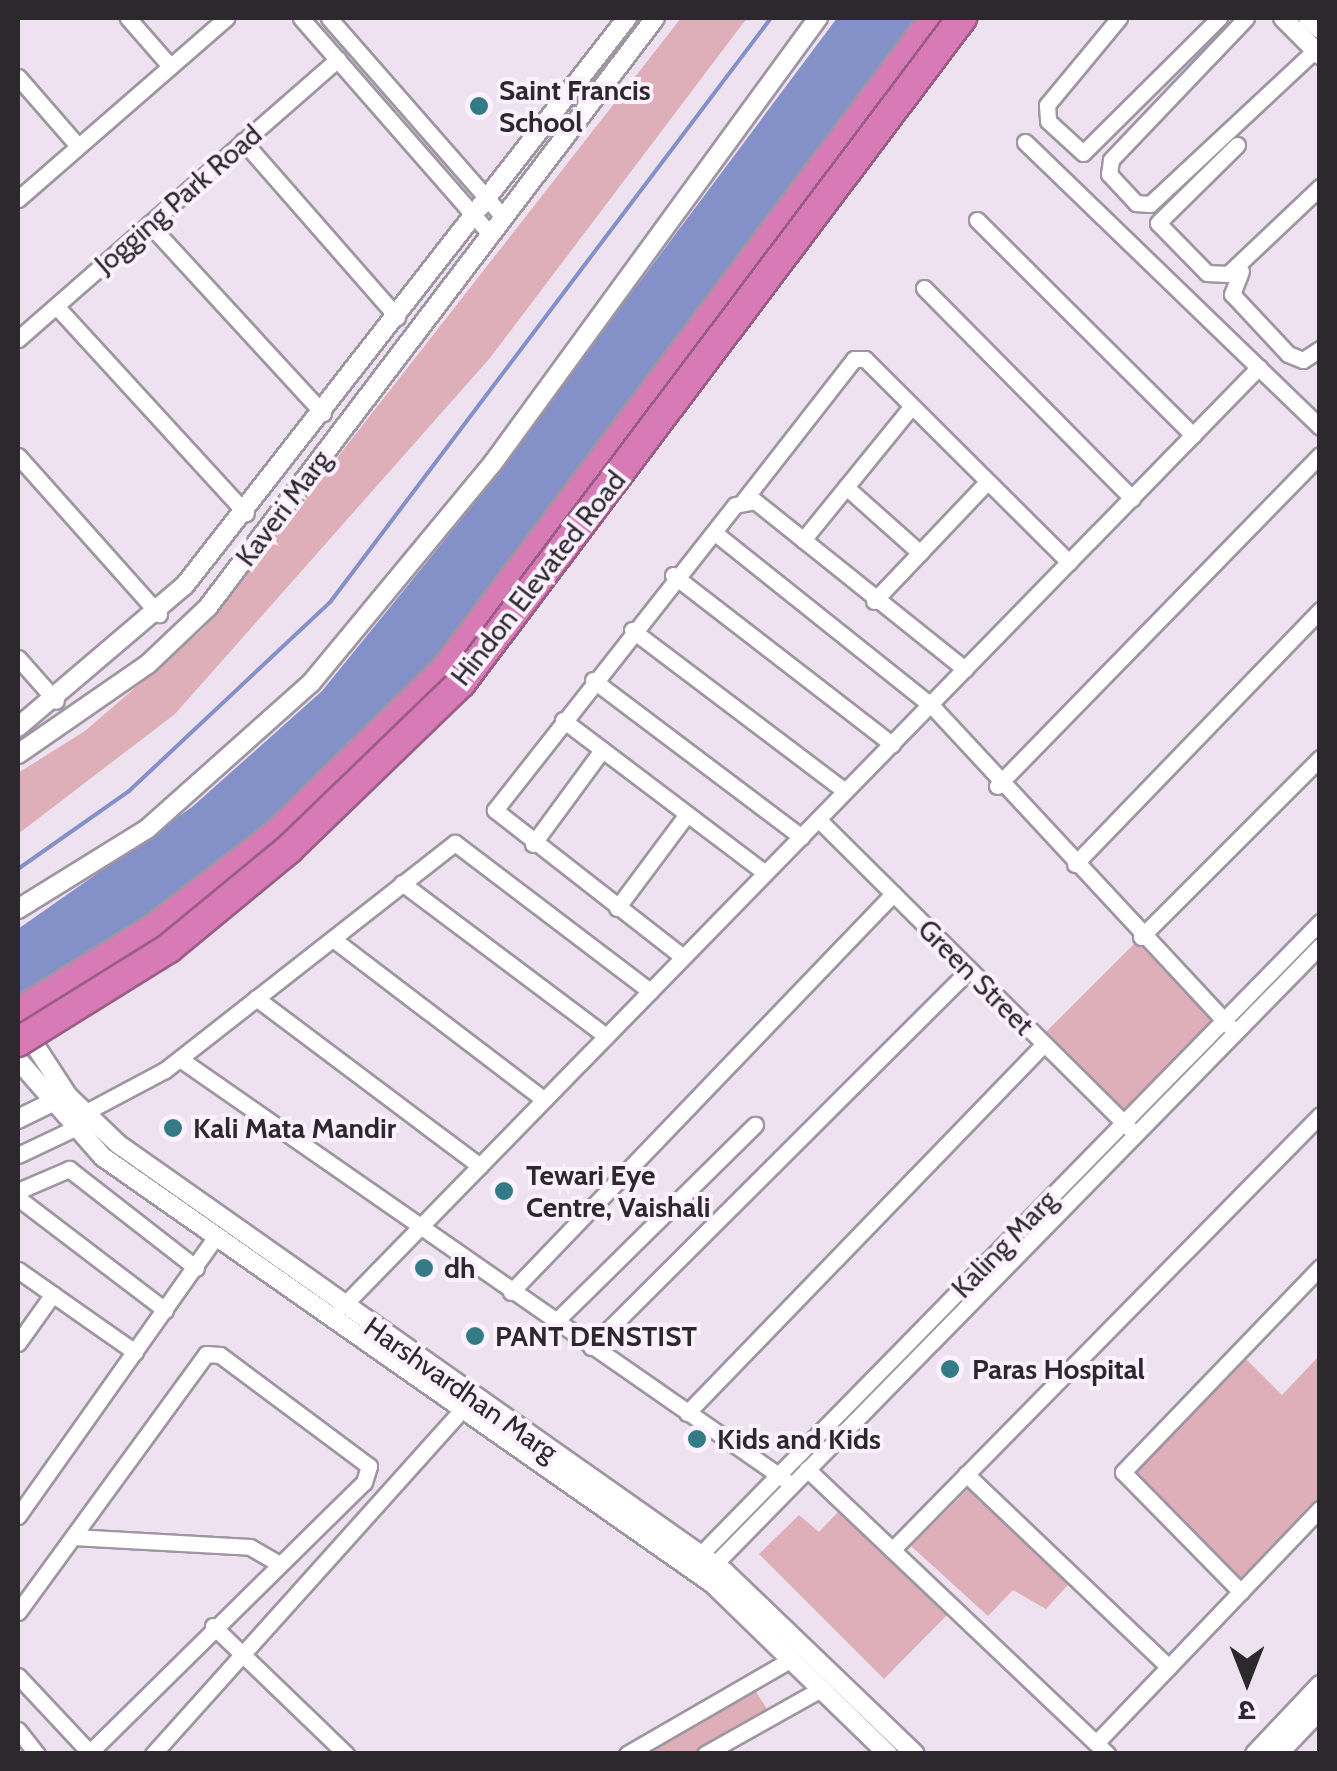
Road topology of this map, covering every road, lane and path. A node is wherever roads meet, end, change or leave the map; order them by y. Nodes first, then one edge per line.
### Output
1 (128, 18) edge
2 (226, 18) edge
3 (301, 18) edge
4 (329, 18) edge
5 (627, 18) edge
6 (655, 18) edge
7 (818, 18) edge
8 (935, 18) edge
9 (962, 18) edge
10 (1119, 18) edge
11 (1219, 18) edge
12 (1246, 18) edge
13 (1283, 18) edge
14 (1308, 18) edge
15 (1320, 29) edge
16 (1317, 52) edge
17 (338, 59) junction
18 (170, 66) junction
19 (18, 78) edge
20 (244, 141) junction
21 (1026, 142) dead end
22 (1237, 145) dead end
23 (78, 146) junction
24 (1320, 190) edge
25 (18, 199) edge
26 (489, 200) junction
27 (503, 216) junction
28 (476, 217) junction
29 (977, 220) dead end
30 (149, 224) junction
31 (490, 234) junction
32 (924, 288) dead end
33 (56, 306) junction
34 (398, 318) junction
35 (18, 338) edge
36 (1320, 349) edge
37 (1259, 367) junction
38 (911, 406) junction
39 (323, 414) junction
40 (1320, 427) edge
41 (1193, 436) junction
42 (1320, 455) edge
43 (18, 456) edge
44 (987, 482) junction
45 (846, 487) junction
46 (1132, 498) junction
47 (744, 500) junction
48 (246, 513) junction
49 (715, 533) junction
50 (803, 540) junction
51 (920, 553) junction
52 (1069, 562) junction
53 (673, 575) junction
54 (874, 602) junction
55 (1320, 610) edge
56 (159, 614) junction
57 (632, 630) junction
58 (18, 658) edge
59 (965, 669) junction
60 (593, 680) junction
61 (56, 701) junction
62 (932, 706) junction
63 (563, 720) junction
64 (18, 726) edge
65 (892, 744) junction
66 (602, 750) junction
67 (18, 754) edge
68 (1320, 758) edge
69 (997, 786) junction
70 (846, 791) junction
71 (688, 814) junction
72 (818, 820) junction
73 (801, 837) junction
74 (533, 844) junction
75 (1074, 864) junction
76 (765, 873) junction
77 (402, 883) junction
78 (893, 894) junction
79 (617, 908) junction
80 (18, 909) edge
81 (1320, 922) edge
82 (1141, 937) junction
83 (332, 939) junction
84 (1315, 946) edge
85 (683, 958) junction
86 (970, 970) junction
87 (650, 991) junction
88 (256, 998) junction
89 (18, 1016) edge
90 (1229, 1026) junction
91 (606, 1036) junction
92 (18, 1042) edge
93 (1044, 1044) junction
94 (180, 1059) junction
95 (21, 1065) edge
96 (544, 1100) junction
97 (51, 1104) junction
98 (84, 1113) junction
99 (1320, 1115) edge
100 (18, 1120) edge
101 (755, 1125) dead end
102 (1129, 1128) junction
103 (71, 1130) junction
104 (18, 1155) edge
105 (480, 1166) junction
106 (18, 1194) edge
107 (418, 1228) junction
108 (215, 1238) junction
109 (1320, 1267) edge
110 (196, 1268) junction
111 (18, 1270) edge
112 (512, 1292) junction
113 (53, 1294) junction
114 (342, 1307) junction
115 (166, 1310) junction
116 (554, 1322) junction
117 (18, 1343) edge
118 (591, 1347) junction
119 (136, 1352) junction
120 (466, 1405) junction
121 (687, 1413) junction
122 (807, 1470) junction
123 (966, 1474) junction
124 (785, 1480) junction
125 (1320, 1510) edge
126 (18, 1516) edge
127 (73, 1536) junction
128 (892, 1550) junction
129 (279, 1564) junction
130 (702, 1565) junction
131 (1241, 1592) junction
132 (18, 1612) edge
133 (214, 1626) junction
134 (807, 1650) junction
135 (246, 1660) junction
136 (790, 1660) junction
137 (1169, 1667) junction
138 (18, 1676) edge
139 (839, 1680) junction
140 (1320, 1686) edge
141 (821, 1690) junction
142 (1320, 1710) edge
143 (18, 1730) edge
144 (1102, 1748) edge
145 (88, 1753) edge
146 (37, 1754) edge
147 (154, 1754) edge
148 (346, 1754) edge
149 (627, 1754) edge
150 (704, 1754) edge
151 (888, 1754) edge
152 (915, 1754) edge
153 (1254, 1754) edge
154 (1278, 1754) edge

1 - 18 street
2 - 18 street
3 - 17 street
4 - 26 street
5 - 26 street, Kaveri Marg
6 - 27 street, Kaveri Marg
7 - 80 street
8 - 89 highway, Hindon Elevated Road
9 - 92 highway, Hindon Elevated Road, bridge
10 - 11 street
12 - 16 street
13 - 16 street
14 - 15 street
17 - 20 street, Jogging Park Road
17 - 28 street
18 - 23 street
19 - 23 street
20 - 30 street, Jogging Park Road
20 - 34 street
21 - 37 street
22 - 24 street
23 - 25 street
24 - 36 street
26 - 27 street
26 - 28 street, Kaveri Marg
27 - 31 street, Kaveri Marg
28 - 31 street
28 - 34 street, Kaveri Marg
29 - 41 street
30 - 33 street, Jogging Park Road
30 - 39 street
31 - 67 street, Kaveri Marg
32 - 46 street
33 - 35 street, Jogging Park Road
33 - 48 street
34 - 39 street, Kaveri Marg
37 - 40 street
37 - 41 street
38 - 44 street
38 - 45 street
38 - 47 street
39 - 48 street, Kaveri Marg
41 - 46 street
42 - 69 street
43 - 56 street
44 - 51 street
44 - 52 street
45 - 50 street
45 - 51 street
46 - 52 street
47 - 49 street
47 - 50 street
48 - 56 street, Kaveri Marg
49 - 53 street
49 - 62 street
50 - 54 street
51 - 54 street
52 - 59 street
53 - 57 street
53 - 65 street
54 - 59 street
55 - 75 street
56 - 61 street, Kaveri Marg
57 - 60 street
57 - 70 street
58 - 61 street
59 - 62 street
60 - 63 street
60 - 73 street
61 - 64 street, Kaveri Marg
62 - 65 street
62 - 69 street
63 - 66 street
63 - 74 street
65 - 70 street
66 - 71 street
66 - 74 street
68 - 82 street
69 - 75 street
70 - 72 street
71 - 76 street
71 - 79 street
72 - 73 street
72 - 78 street, Green Street
73 - 76 street
74 - 79 street
75 - 82 street
76 - 85 street
77 - 83 street
77 - 87 street
77 - 91 street
78 - 86 street, Green Street
78 - 112 street
79 - 85 street
81 - 84 street, Kaling Marg
82 - 90 street
83 - 88 street
83 - 96 street
84 - 90 street, Kaling Marg
85 - 87 street
86 - 93 street, Green Street
86 - 118 street
87 - 91 street
88 - 94 street
88 - 105 street
89 - 98 street, Harshvardhan Marg
90 - 102 street, Kaling Marg
91 - 96 street
93 - 102 street, Green Street
93 - 121 street
94 - 98 street
94 - 107 street
95 - 97 street, Harshvardhan Marg
96 - 105 street
97 - 100 street
97 - 103 street, Harshvardhan Marg
98 - 114 street, Harshvardhan Marg
99 - 123 street
101 - 116 street
102 - 122 street, Kaling Marg
102 - 124 street, Kaling Marg
103 - 104 street
103 - 108 street, Harshvardhan Marg
105 - 107 street
106 - 110 street
106 - 115 street
107 - 112 street
107 - 114 street
108 - 110 street
108 - 120 street, Harshvardhan Marg
109 - 131 street
110 - 115 street
111 - 113 street
112 - 116 street
113 - 117 street
113 - 119 street
114 - 120 street, Harshvardhan Marg
115 - 119 street
116 - 118 street
118 - 121 street
119 - 126 street
120 - 130 street, Harshvardhan Marg
120 - 135 street
121 - 124 street
122 - 124 street, Kaling Marg
122 - 128 street
123 - 128 street
123 - 137 street
124 - 130 street, Kaling Marg
125 - 131 street
127 - 129 street
127 - 129 street
127 - 132 street
128 - 144 street
129 - 133 street
130 - 134 street, Harshvardhan Marg
130 - 136 street, Harshvardhan Marg
131 - 137 street
133 - 135 street
133 - 145 street
134 - 136 street
134 - 139 street, Harshvardhan Marg
135 - 147 street
135 - 148 street
136 - 141 street, Harshvardhan Marg
136 - 149 street
137 - 144 street
138 - 145 street
139 - 141 street
139 - 152 street, Harshvardhan Marg
140 - 153 street
141 - 150 street
141 - 151 street, Harshvardhan Marg
142 - 154 street
143 - 146 street

